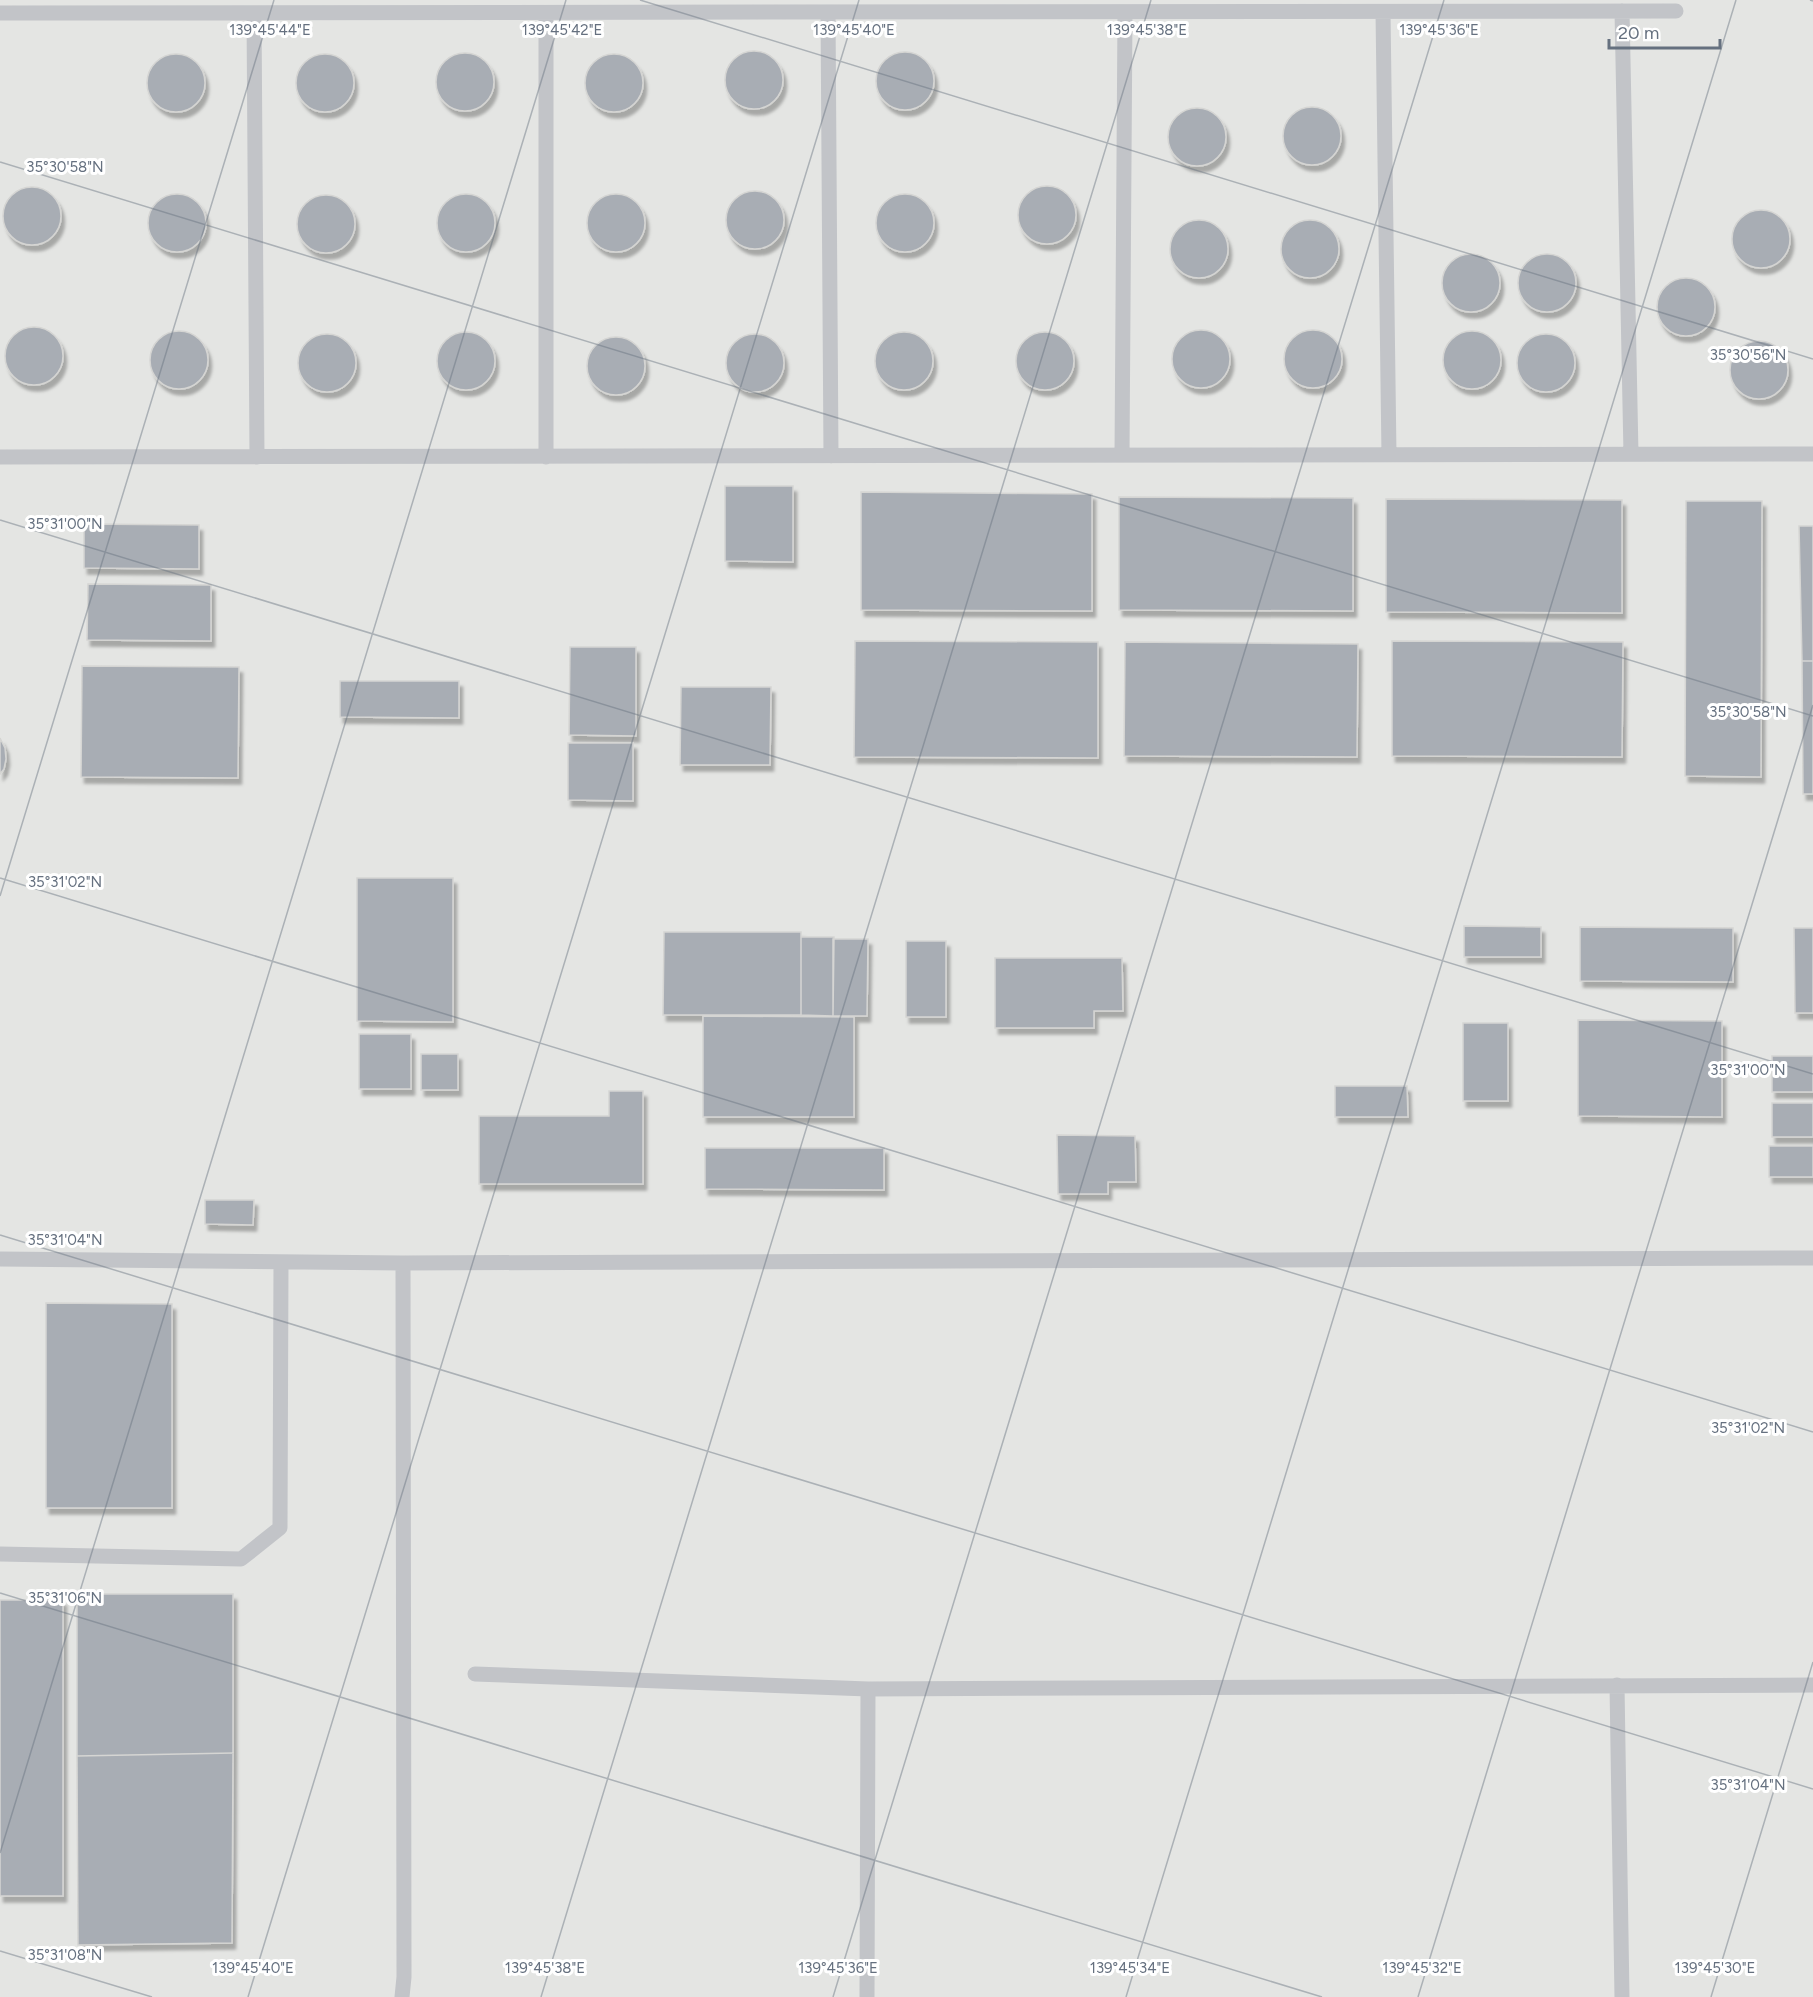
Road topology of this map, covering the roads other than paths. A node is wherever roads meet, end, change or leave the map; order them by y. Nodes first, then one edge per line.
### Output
1 (1676, 11) dead end
2 (828, 12) junction
3 (1125, 12) junction
4 (1383, 12) junction
5 (1622, 12) junction
6 (0, 13) edge
7 (254, 13) junction
8 (546, 13) junction
9 (1631, 454) junction
10 (1813, 454) edge
11 (1122, 455) junction
12 (1389, 455) junction
13 (546, 456) junction
14 (831, 456) junction
15 (0, 457) edge
16 (256, 457) junction
17 (1813, 1258) edge
18 (0, 1259) edge
19 (281, 1262) junction
20 (403, 1263) junction
21 (0, 1554) edge
22 (475, 1674) dead end
23 (1617, 1685) junction
24 (1813, 1685) edge
25 (868, 1689) junction
26 (402, 1997) edge
27 (867, 1997) edge
28 (1622, 1997) edge

1 - 5 lane
2 - 3 lane
2 - 8 lane
2 - 14 lane
3 - 4 lane
3 - 11 lane
4 - 5 lane
4 - 12 lane
5 - 9 lane
6 - 7 lane
7 - 8 lane
7 - 16 lane
8 - 13 lane
9 - 10 lane
9 - 12 lane
11 - 12 lane
11 - 14 lane
13 - 14 lane
13 - 16 lane
15 - 16 lane
17 - 20 lane
18 - 19 lane
19 - 20 lane
19 - 21 lane
20 - 26 lane
22 - 25 lane
23 - 24 lane
23 - 25 lane
23 - 28 lane
25 - 27 lane

